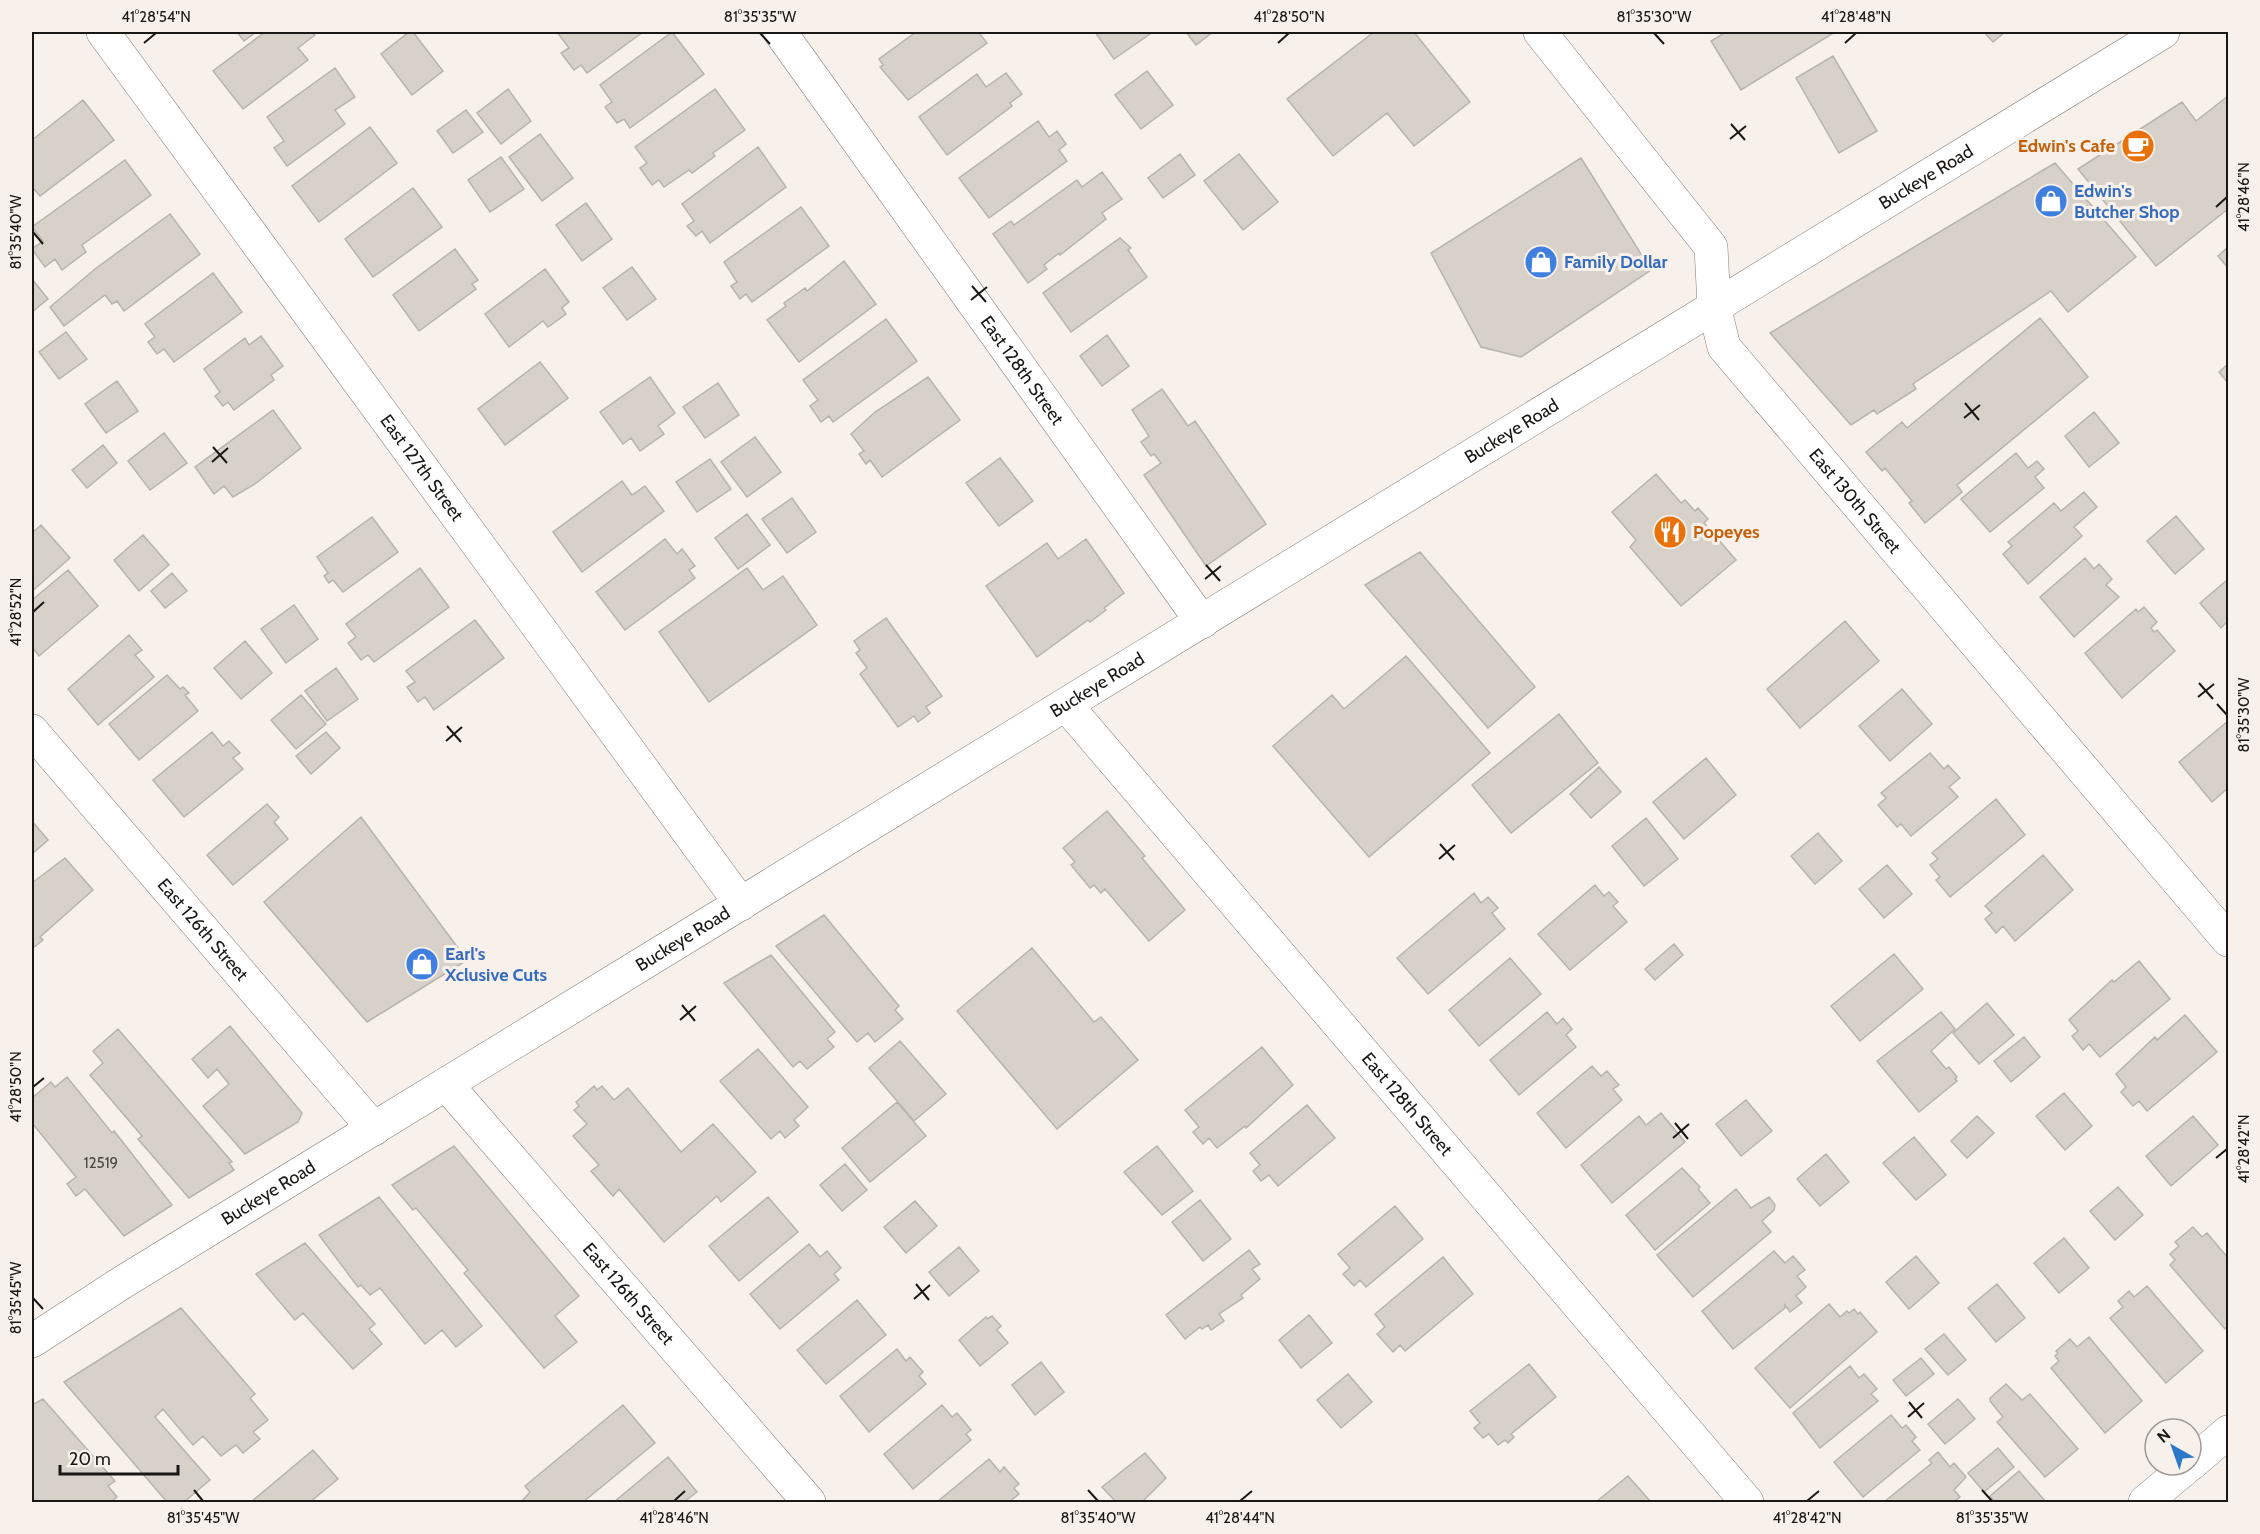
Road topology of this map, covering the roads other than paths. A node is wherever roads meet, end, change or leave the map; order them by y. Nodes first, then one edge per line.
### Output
1 (103, 32) edge
2 (780, 32) edge
3 (1539, 32) edge
4 (2163, 32) edge
5 (1714, 306) junction
6 (1202, 622) junction
7 (1066, 705) junction
8 (32, 731) edge
9 (741, 904) junction
10 (2229, 940) edge
11 (446, 1084) junction
12 (374, 1129) junction
13 (32, 1341) edge
14 (2229, 1432) edge
15 (2203, 1453) edge
16 (2175, 1477) edge
17 (809, 1503) edge
18 (1747, 1503) edge
19 (2145, 1503) edge

1 - 9 street, East 127th Street
2 - 6 street, East 128th Street
3 - 5 street, East 130th Street
4 - 5 street, Buckeye Road
5 - 6 street, Buckeye Road
5 - 10 street, East 130th Street
6 - 7 street, Buckeye Road
7 - 9 street, Buckeye Road
7 - 18 street, East 128th Street
8 - 12 street, East 126th Street
9 - 11 street, Buckeye Road
11 - 12 street, Buckeye Road
11 - 17 street, East 126th Street
12 - 13 street, Buckeye Road
14 - 15 street
16 - 19 street

